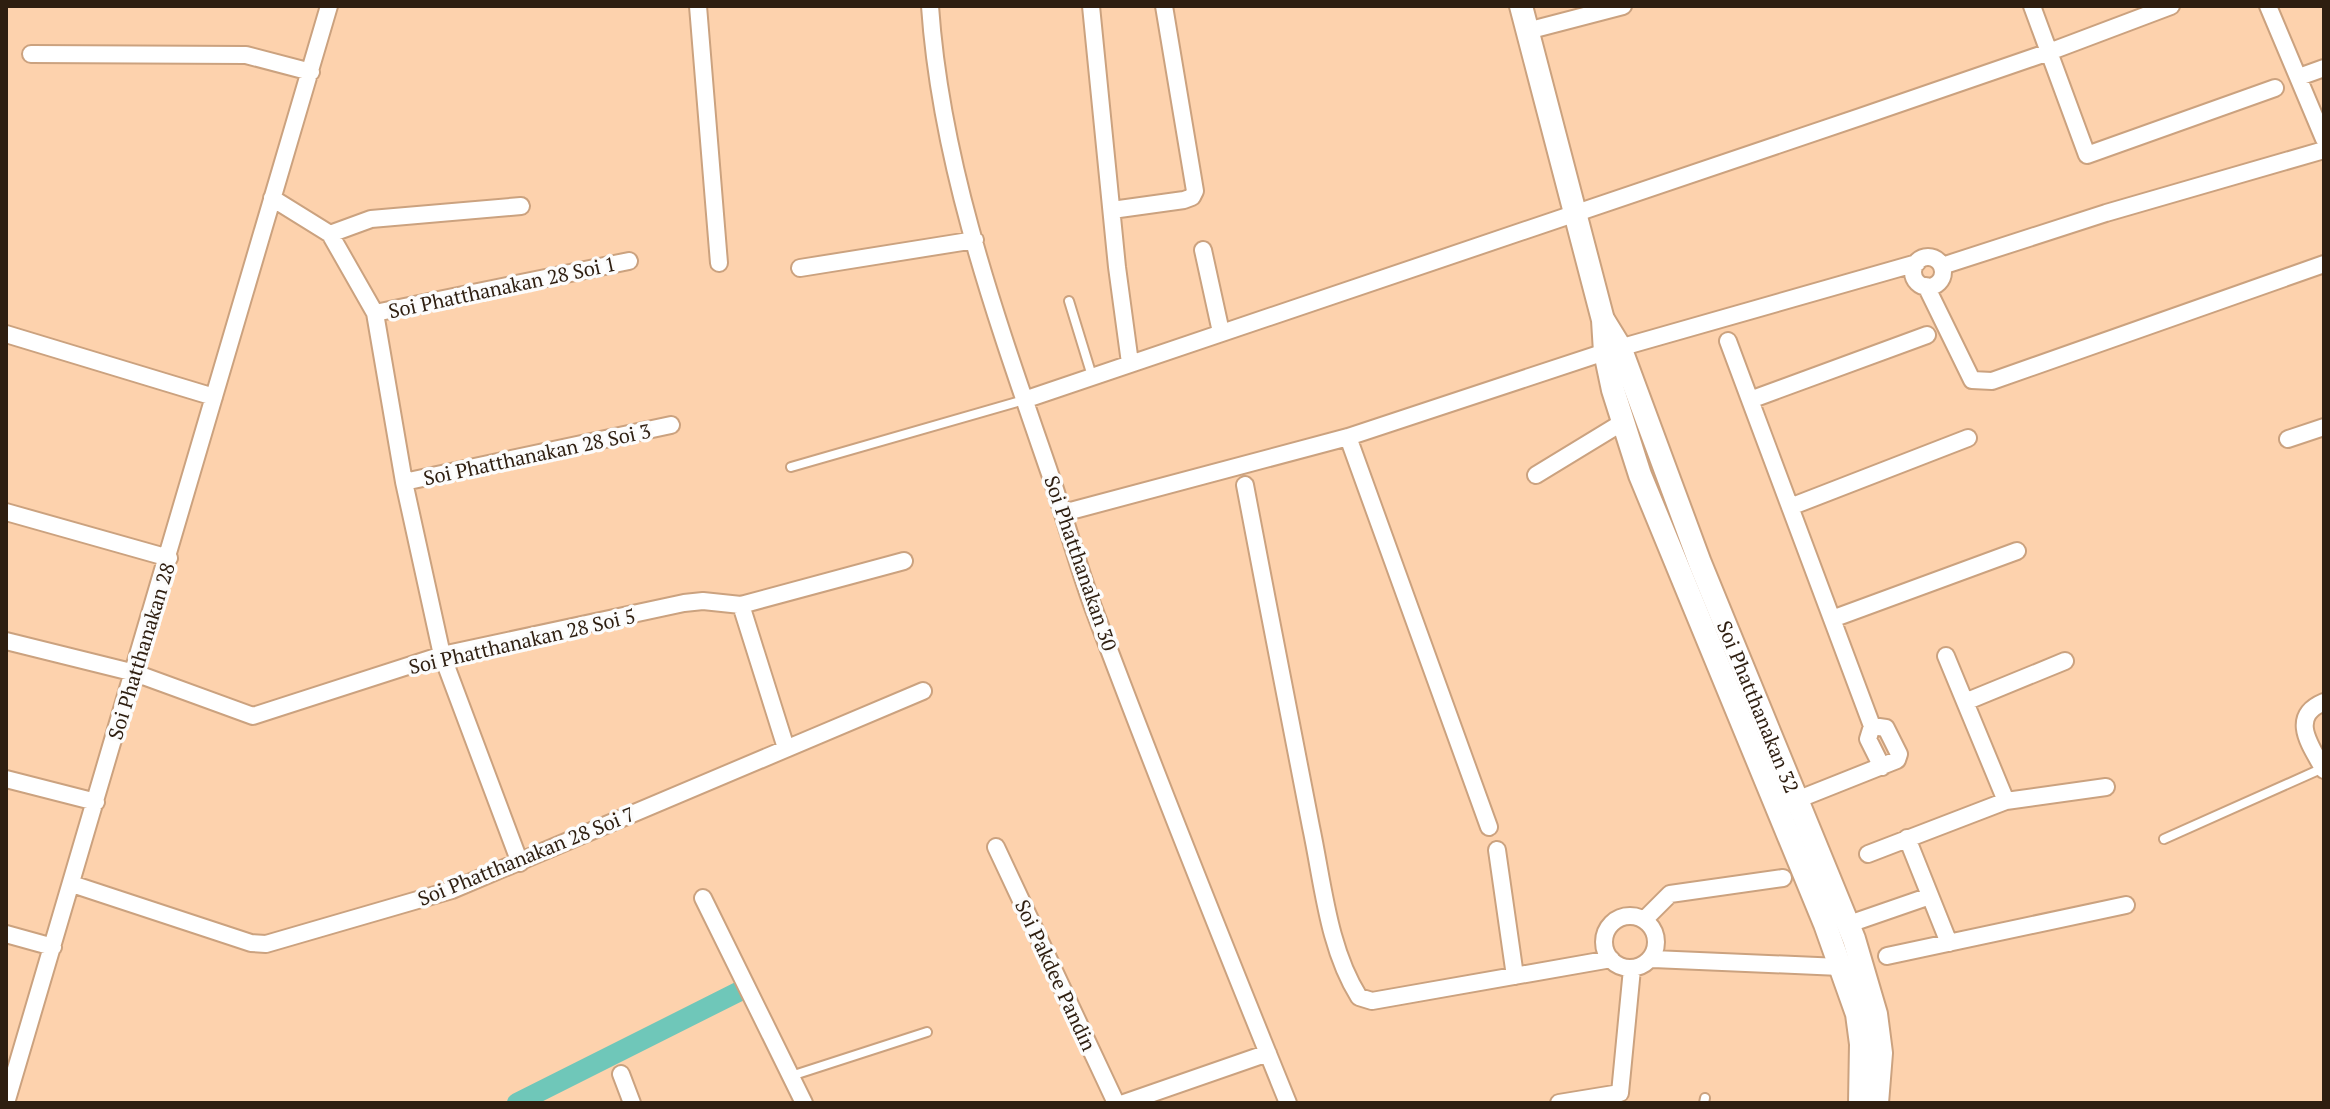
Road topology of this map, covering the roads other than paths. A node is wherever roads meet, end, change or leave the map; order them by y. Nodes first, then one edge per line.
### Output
1 (329, 6) edge
2 (698, 6) edge
3 (930, 6) edge
4 (1091, 6) edge
5 (1164, 6) edge
6 (1521, 6) edge
7 (1623, 6) edge
8 (2032, 6) edge
9 (2171, 6) edge
10 (2268, 6) edge
11 (1527, 31) junction
12 (2049, 52) junction
13 (31, 54) dead end
14 (2324, 68) edge
15 (311, 72) junction
16 (2299, 77) junction
17 (2275, 88) dead end
18 (2324, 139) edge
19 (2324, 150) edge
20 (272, 198) junction
21 (521, 206) dead end
22 (1112, 210) junction
23 (1575, 212) junction
24 (330, 234) junction
25 (975, 240) junction
26 (1203, 250) dead end
27 (629, 261) dead end
28 (719, 263) dead end
29 (1917, 263) junction
30 (2324, 264) edge
31 (1942, 266) junction
32 (800, 268) dead end
33 (1926, 286) junction
34 (1069, 301) dead end
35 (375, 313) junction
36 (1221, 332) junction
37 (6, 334) edge
38 (1927, 335) dead end
39 (1728, 341) dead end
40 (1612, 350) junction
41 (1130, 363) junction
42 (1092, 376) junction
43 (214, 397) junction
44 (1024, 400) junction
45 (1750, 400) junction
46 (1623, 422) junction
47 (671, 425) dead end
48 (2324, 427) edge
49 (1348, 437) junction
50 (1968, 438) dead end
51 (2288, 439) dead end
52 (791, 467) dead end
53 (1536, 475) dead end
54 (404, 482) junction
55 (1245, 485) dead end
56 (1790, 507) junction
57 (6, 512) edge
58 (1063, 513) junction
59 (2017, 551) dead end
60 (169, 558) junction
61 (904, 561) dead end
62 (1690, 568) junction
63 (741, 605) junction
64 (1832, 619) junction
65 (6, 641) edge
66 (442, 655) junction
67 (1946, 656) dead end
68 (2065, 661) dead end
69 (135, 673) junction
70 (923, 691) dead end
71 (1965, 702) junction
72 (2324, 702) edge
73 (786, 748) junction
74 (2324, 769) edge
75 (6, 779) edge
76 (2106, 787) dead end
77 (2006, 801) junction
78 (96, 802) junction
79 (1788, 804) junction
80 (1489, 827) dead end
81 (1907, 838) junction
82 (2164, 839) dead end
83 (996, 847) dead end
84 (1497, 850) dead end
85 (1868, 854) dead end
86 (520, 863) junction
87 (1783, 878) dead end
88 (72, 884) junction
89 (1930, 896) junction
90 (703, 898) dead end
91 (2126, 905) dead end
92 (1644, 920) junction
93 (1849, 924) junction
94 (6, 934) edge
95 (1949, 943) junction
96 (53, 947) junction
97 (1887, 956) dead end
98 (1611, 959) junction
99 (1653, 959) junction
100 (1840, 967) junction
101 (1632, 969) junction
102 (1515, 976) junction
103 (927, 1032) dead end
104 (1268, 1053) junction
105 (621, 1074) dead end
106 (791, 1076) junction
107 (6, 1103) edge
108 (632, 1103) edge
109 (804, 1103) edge
110 (1116, 1103) edge
111 (1124, 1103) edge
112 (1288, 1103) edge
113 (1559, 1103) edge
114 (1860, 1103) edge
115 (1877, 1103) edge

1 - 15 street, Soi Phatthanakan 28
2 - 28 street
3 - 25 street, Soi Phatthanakan 30
4 - 22 street
5 - 22 street
6 - 11 street, Soi Phatthanakan 32
7 - 11 street
8 - 12 street
9 - 12 street
10 - 16 street
11 - 23 street, Soi Phatthanakan 32
12 - 17 street
12 - 23 street
13 - 15 street
14 - 16 street
15 - 20 street, Soi Phatthanakan 28
16 - 18 street
19 - 31 street
20 - 24 street
20 - 43 street, Soi Phatthanakan 28
21 - 24 street
22 - 41 street
23 - 36 street
23 - 40 street, Soi Phatthanakan 32
24 - 35 street
25 - 32 street
25 - 44 street, Soi Phatthanakan 30
26 - 36 street
27 - 35 street, Soi Phatthanakan 28 Soi 1
29 - 31 street
29 - 33 street
29 - 40 street
30 - 33 street
31 - 33 street
34 - 42 lane
35 - 54 street
36 - 41 street
37 - 43 street
38 - 45 street
39 - 45 street
40 - 46 street, Soi Phatthanakan 32
40 - 49 street
40 - 62 street, Soi Phatthanakan 32
41 - 42 street
42 - 44 street
43 - 60 street, Soi Phatthanakan 28
44 - 52 lane
44 - 58 street, Soi Phatthanakan 30
45 - 56 street
46 - 53 street
46 - 62 street, Soi Phatthanakan 32
47 - 54 street, Soi Phatthanakan 28 Soi 3
48 - 51 street
49 - 58 street
49 - 80 street
50 - 56 street
54 - 66 street
55 - 102 street
56 - 64 street
57 - 60 street
58 - 104 street, Soi Phatthanakan 30
59 - 64 street
60 - 69 street, Soi Phatthanakan 28
61 - 63 street, Soi Phatthanakan 28 Soi 5
62 - 79 street, Soi Phatthanakan 32
63 - 66 street, Soi Phatthanakan 28 Soi 5
63 - 73 street
64 - 79 street
65 - 69 street, Soi Phatthanakan 28 Soi 5
66 - 69 street, Soi Phatthanakan 28 Soi 5
66 - 86 street
67 - 71 street
68 - 71 street
69 - 78 street, Soi Phatthanakan 28
70 - 73 street, Soi Phatthanakan 28 Soi 7
71 - 77 street
72 - 74 street
73 - 86 street, Soi Phatthanakan 28 Soi 7
74 - 82 lane
75 - 78 street
76 - 77 street
77 - 81 street
78 - 88 street, Soi Phatthanakan 28
79 - 93 street, Soi Phatthanakan 32
79 - 100 street, Soi Phatthanakan 32
81 - 85 street
81 - 89 street
83 - 110 street, Soi Pakdee Pandin
84 - 102 street
86 - 88 street, Soi Phatthanakan 28 Soi 7
87 - 92 street
88 - 96 street, Soi Phatthanakan 28
89 - 93 street
89 - 95 street
90 - 106 street
91 - 95 street
92 - 98 street
92 - 99 street
93 - 115 street, Soi Phatthanakan 32
94 - 96 street
95 - 97 street
96 - 107 street, Soi Phatthanakan 28
98 - 101 street
98 - 102 street
99 - 100 street
99 - 101 street
100 - 114 street, Soi Phatthanakan 32
101 - 113 street
103 - 106 lane
104 - 111 street
104 - 112 street, Soi Phatthanakan 30
105 - 108 street
106 - 109 street

